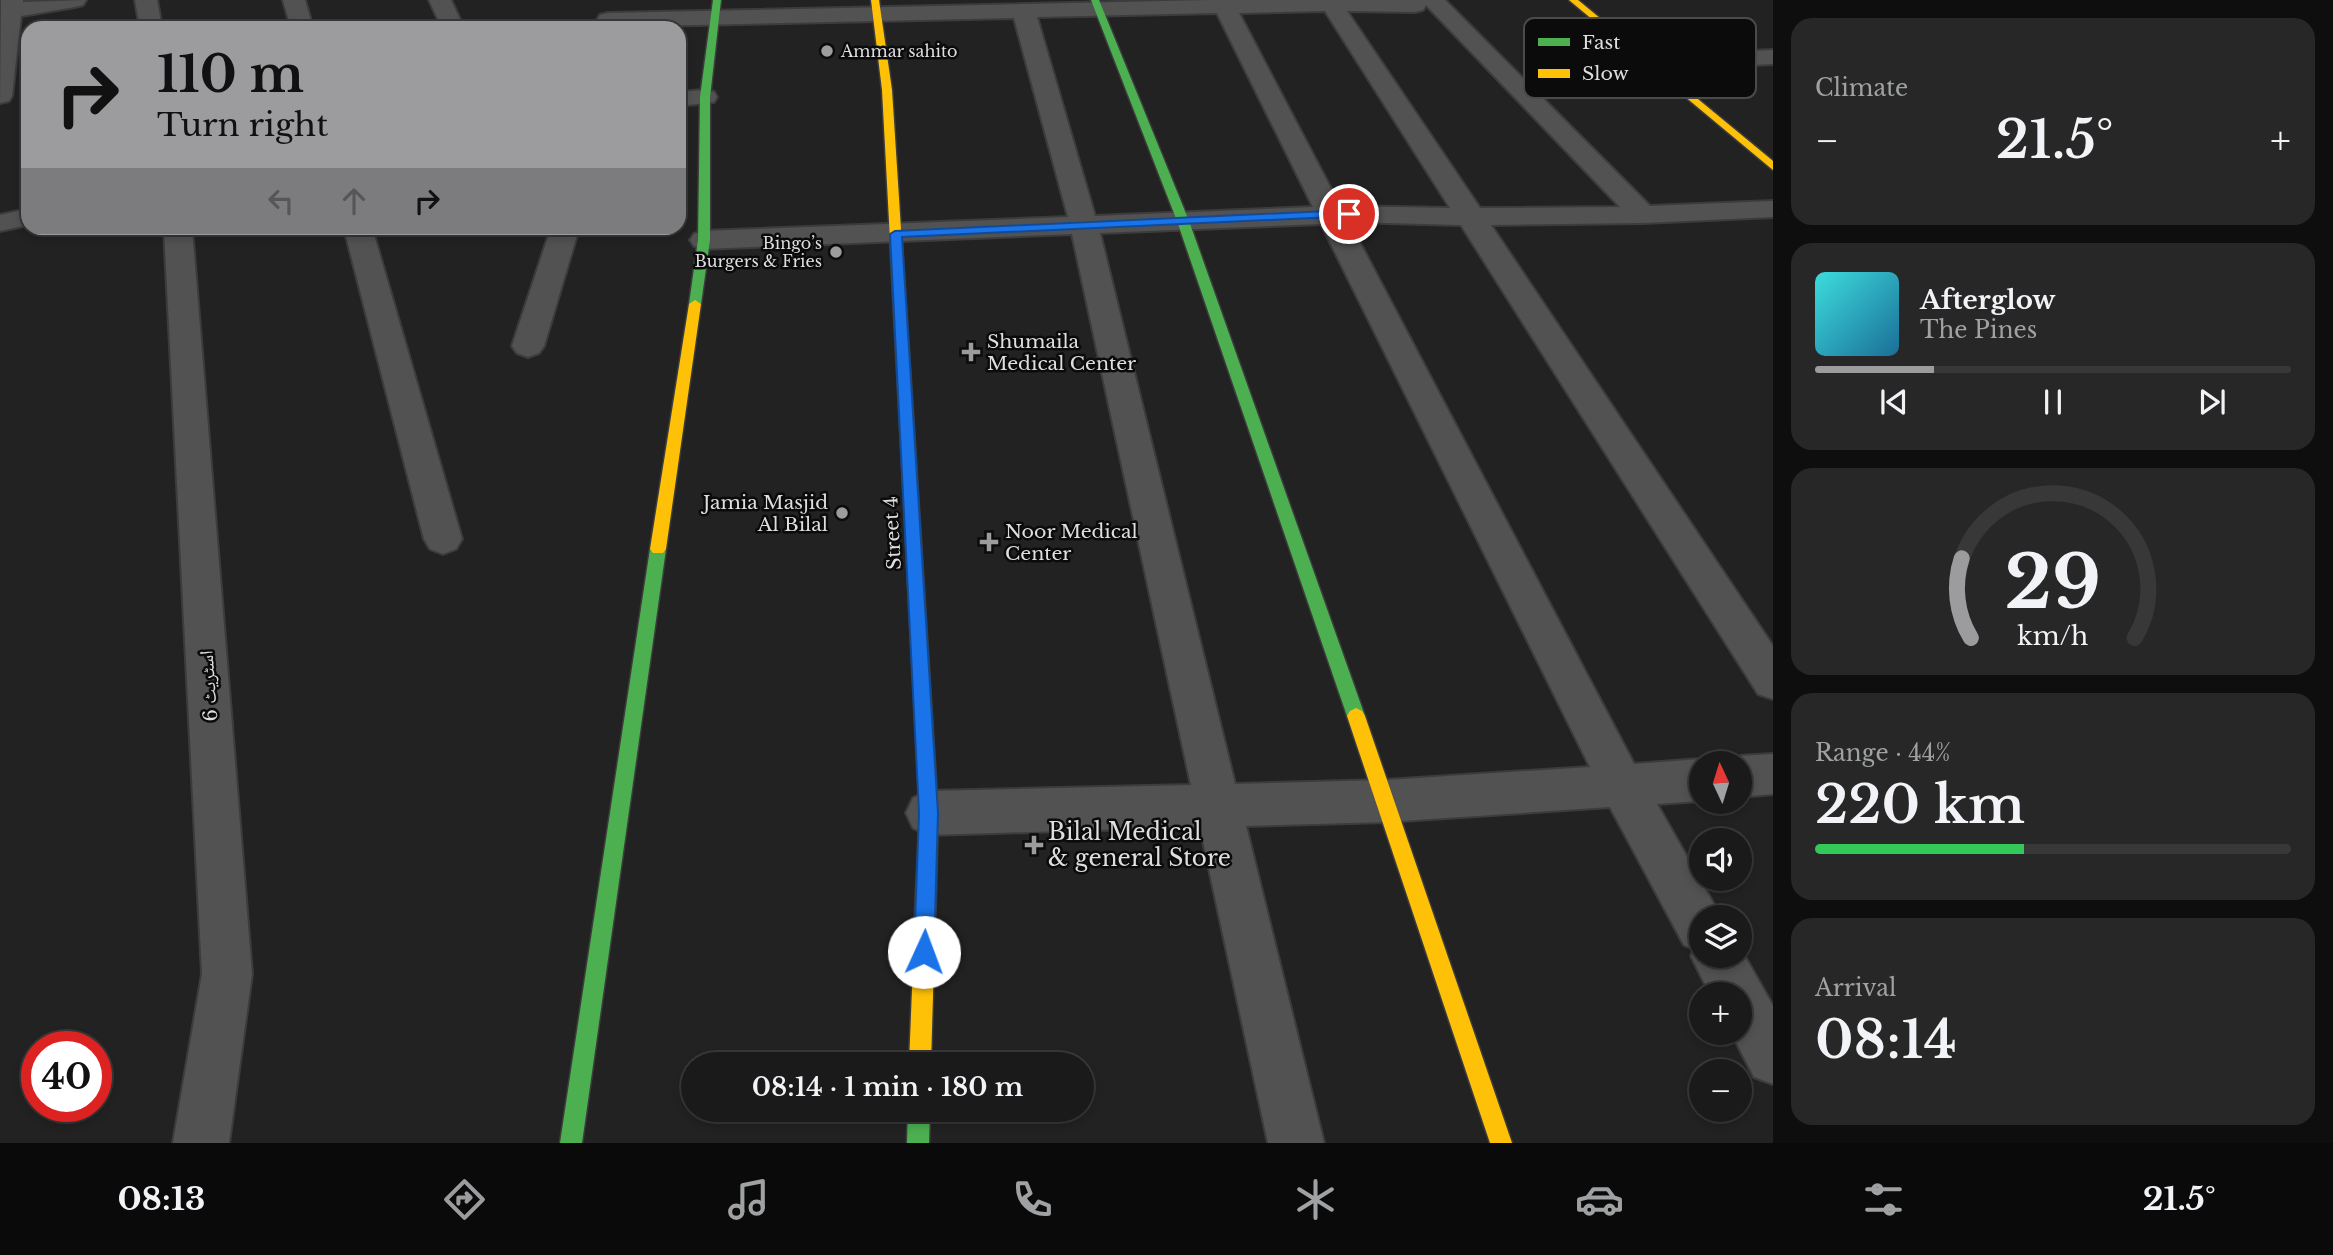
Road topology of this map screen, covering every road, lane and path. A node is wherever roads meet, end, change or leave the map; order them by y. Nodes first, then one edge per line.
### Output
1 (75, 0) edge
2 (146, 0) edge
3 (294, 0) edge
4 (440, 0) edge
5 (1573, 0) edge
6 (1424, 2) edge
7 (1344, 3) edge
8 (1223, 4) edge
9 (1098, 5) edge
10 (8, 8) edge
11 (876, 8) edge
12 (716, 9) edge
13 (1024, 12) junction
14 (609, 16) edge
15 (1594, 18) edge
16 (150, 21) edge
17 (300, 21) edge
18 (450, 21) edge
19 (0, 96) edge
20 (705, 97) junction
21 (686, 98) edge
22 (1691, 98) edge
23 (1771, 164) edge
24 (1771, 209) edge
25 (1332, 214) junction
26 (1643, 215) junction
27 (1473, 217) junction
28 (21, 218) edge
29 (1183, 221) junction
30 (0, 223) edge
31 (1084, 225) junction
32 (895, 234) junction
33 (178, 235) edge
34 (360, 235) edge
35 (563, 235) edge
36 (704, 240) junction
37 (528, 346) dead end
38 (443, 540) dead end
39 (1773, 681) edge
40 (1773, 774) edge
41 (1752, 776) edge
42 (1689, 780) edge
43 (1622, 785) junction
44 (1386, 801) junction
45 (1217, 805) junction
46 (929, 813) junction
47 (1689, 906) edge
48 (1752, 1020) edge
49 (920, 1052) edge
50 (1773, 1058) edge
51 (919, 1122) edge
52 (201, 1143) edge
53 (571, 1143) edge
54 (918, 1143) edge
55 (1296, 1143) edge
56 (1501, 1143) edge

1 - 10 street
2 - 16 street
3 - 17 street
4 - 18 street
5 - 15 street
6 - 7 street
6 - 26 street
7 - 8 street
7 - 27 street
8 - 9 street
8 - 25 street
9 - 13 street
9 - 29 street
10 - 19 street
11 - 12 street
11 - 13 street
11 - 32 street, Street 4
12 - 14 street
12 - 20 street
13 - 31 street
20 - 21 street
20 - 36 street
22 - 23 street
24 - 26 street
25 - 27 street
25 - 29 street
25 - 43 street
26 - 27 street
27 - 39 street
28 - 30 street
29 - 31 street
29 - 44 street
31 - 32 street
31 - 45 street
32 - 36 street
32 - 46 street, Street 4
33 - 52 street, اسٹریٹ 6
34 - 38 street
35 - 37 street
36 - 53 street
40 - 41 street
42 - 43 street
43 - 44 street
43 - 47 street
44 - 45 street
44 - 56 street
45 - 46 street
45 - 55 street
46 - 49 street, Street 4
48 - 50 street
51 - 54 street

